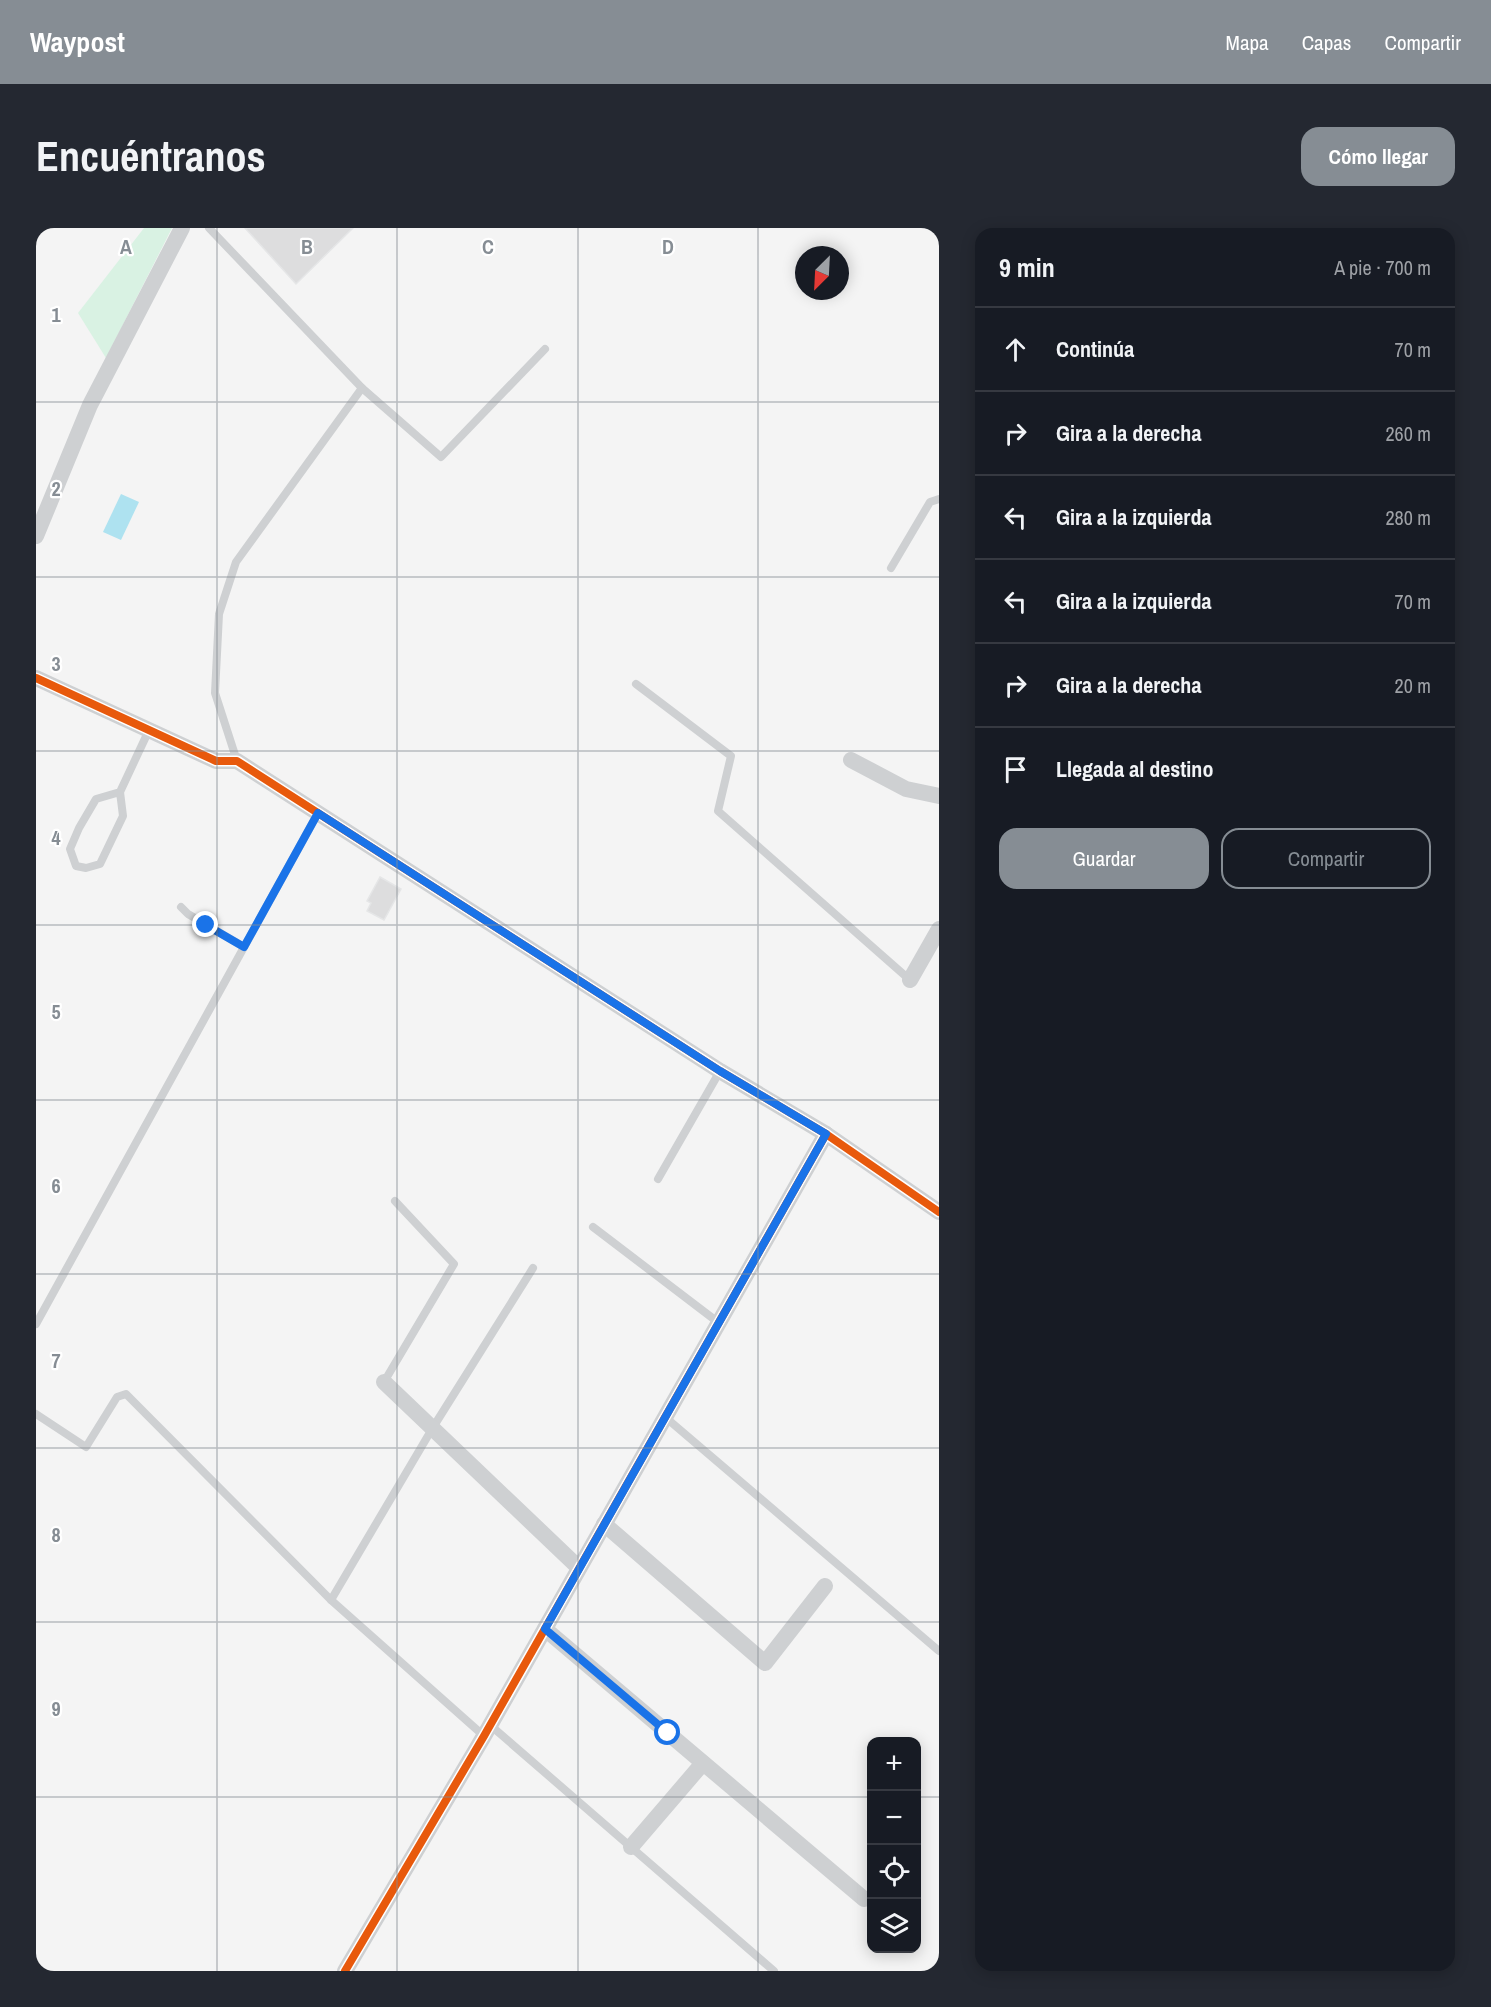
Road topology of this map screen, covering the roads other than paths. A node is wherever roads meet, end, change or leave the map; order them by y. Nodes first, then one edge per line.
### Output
1 (182, 228) edge
2 (209, 228) edge
3 (545, 349) dead end
4 (362, 388) junction
5 (939, 499) edge
6 (36, 536) edge
7 (891, 568) dead end
8 (36, 678) edge
9 (636, 684) dead end
10 (149, 730) junction
11 (851, 760) dead end
12 (237, 761) junction
13 (120, 792) junction
14 (939, 796) edge
15 (318, 813) junction
16 (181, 907) dead end
17 (939, 929) edge
18 (244, 947) junction
19 (910, 980) joint
20 (720, 1071) junction
21 (826, 1134) junction
22 (658, 1179) dead end
23 (395, 1200) dead end
24 (939, 1212) edge
25 (593, 1227) dead end
26 (533, 1268) dead end
27 (719, 1323) junction
28 (36, 1324) edge
29 (384, 1382) joint
30 (36, 1414) edge
31 (665, 1417) junction
32 (432, 1429) junction
33 (604, 1524) junction
34 (579, 1568) junction
35 (825, 1586) dead end
36 (331, 1600) junction
37 (545, 1629) junction
38 (939, 1651) edge
39 (487, 1730) junction
40 (703, 1763) junction
41 (631, 1847) junction
42 (864, 1899) dead end
43 (345, 1971) edge
44 (774, 1971) edge

1 - 6 street
2 - 4 lane
3 - 4 lane
4 - 12 lane
5 - 7 lane
8 - 10 street
9 - 19 lane
10 - 12 street
10 - 13 lane
11 - 14 street
12 - 15 street
13 - 13 lane
15 - 18 lane
15 - 20 street
16 - 18 lane
17 - 19 street
18 - 28 lane
20 - 21 street
20 - 22 lane
21 - 24 street
21 - 27 street
23 - 29 lane
25 - 27 lane
26 - 32 lane
27 - 31 street
29 - 32 street
30 - 36 lane
31 - 33 street
31 - 38 lane
32 - 34 street
32 - 36 lane
33 - 34 street
33 - 35 street
34 - 37 street
36 - 39 lane
37 - 39 street
37 - 40 street
39 - 41 lane
39 - 43 street
40 - 41 street
40 - 42 street
41 - 44 lane

